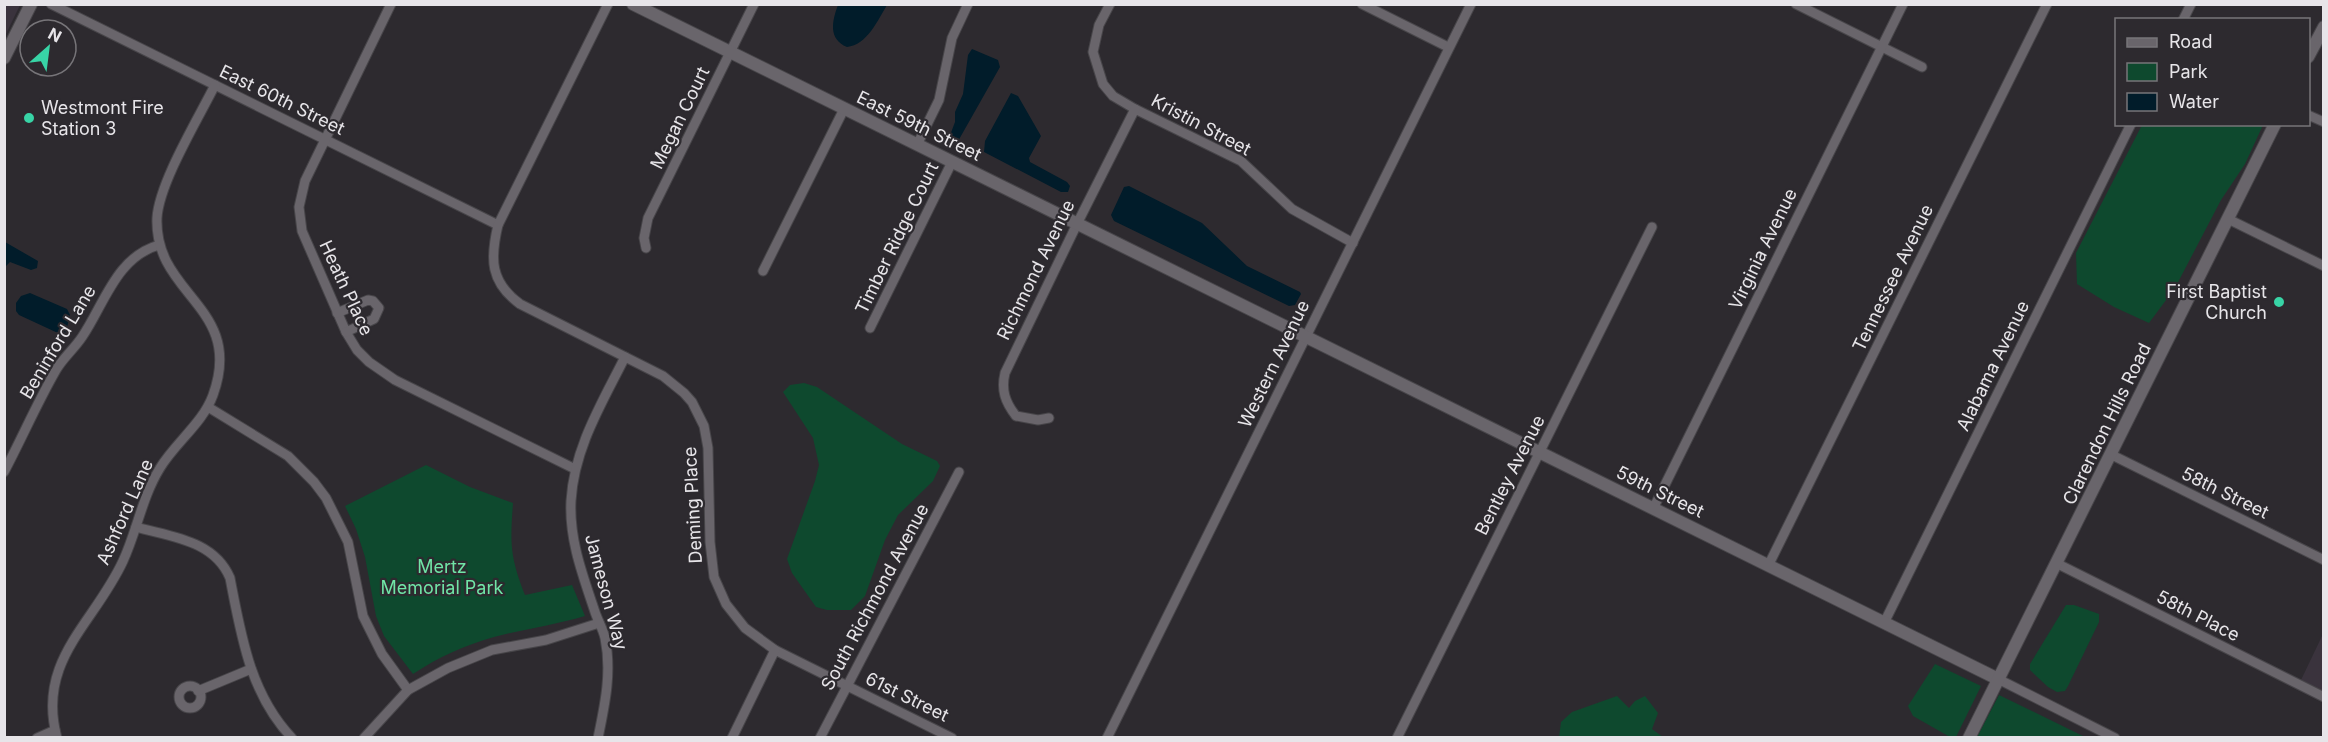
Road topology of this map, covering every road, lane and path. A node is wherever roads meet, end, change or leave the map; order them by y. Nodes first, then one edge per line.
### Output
1 (31, 4) edge
2 (51, 4) edge
3 (391, 4) edge
4 (608, 4) edge
5 (633, 4) edge
6 (754, 4) edge
7 (968, 4) edge
8 (1110, 4) edge
9 (1362, 4) edge
10 (1471, 4) edge
11 (1796, 4) edge
12 (1903, 4) edge
13 (2047, 4) edge
14 (2191, 4) edge
15 (2185, 18) edge
16 (2324, 27) edge
17 (1448, 47) junction
18 (1882, 47) junction
19 (730, 53) junction
20 (2310, 53) edge
21 (4, 58) edge
22 (1922, 67) dead end
23 (215, 85) junction
24 (844, 109) junction
25 (1135, 109) junction
26 (2310, 116) edge
27 (2324, 122) edge
28 (2130, 126) edge
29 (2274, 126) edge
30 (325, 140) junction
31 (918, 145) junction
32 (952, 162) junction
33 (2228, 219) junction
34 (1077, 224) junction
35 (498, 225) junction
36 (1652, 227) dead end
37 (1353, 243) junction
38 (159, 245) junction
39 (646, 248) dead end
40 (2324, 266) edge
41 (763, 271) dead end
42 (1189, 279) joint
43 (337, 312) junction
44 (870, 328) dead end
45 (346, 332) junction
46 (1306, 337) junction
47 (625, 357) junction
48 (208, 407) junction
49 (1049, 418) dead end
50 (1540, 453) junction
51 (2112, 455) junction
52 (575, 469) junction
53 (4, 472) edge
54 (959, 472) dead end
55 (1653, 509) junction
56 (136, 527) junction
57 (2324, 560) edge
58 (2058, 564) junction
59 (1768, 566) junction
60 (599, 623) junction
61 (1884, 623) junction
62 (775, 650) junction
63 (251, 669) junction
64 (1998, 679) junction
65 (847, 685) junction
66 (408, 690) junction
67 (198, 691) dead end
68 (2324, 697) edge
69 (56, 734) edge
70 (37, 738) edge
71 (292, 738) edge
72 (364, 738) edge
73 (598, 738) edge
74 (732, 738) edge
75 (820, 738) edge
76 (952, 738) edge
77 (1107, 738) edge
78 (1397, 738) edge
79 (1970, 738) edge
80 (2115, 738) edge

1 - 21 street
2 - 23 street, East 60th Street
3 - 30 street, Heath Place
4 - 35 street, Deming Place
5 - 19 street, East 59th Street
6 - 19 street, Megan Court
7 - 31 street
8 - 25 street, Kristin Street
9 - 17 street
10 - 17 street, Western Avenue
11 - 18 street
12 - 18 street, Virginia Avenue
13 - 59 street, Tennessee Avenue
14 - 15 street
16 - 20 street
17 - 37 street, Western Avenue
18 - 22 street
18 - 55 street, Virginia Avenue
19 - 24 street, East 59th Street
19 - 39 street, Megan Court
23 - 30 street, East 60th Street
23 - 38 street, Ashford Lane
24 - 31 street, East 59th Street
24 - 41 street
25 - 34 street, Richmond Avenue
25 - 37 street, Kristin Street
26 - 27 street
28 - 61 street, Alabama Avenue
29 - 33 street, Clarendon Hills Road
30 - 35 street, East 60th Street
30 - 43 street, Heath Place
31 - 32 street, East 59th Street
32 - 34 street, East 59th Street
32 - 44 street, Timber Ridge Court
33 - 40 street
33 - 51 street, Clarendon Hills Road
34 - 42 street, East 59th Street
34 - 49 street, Richmond Avenue
35 - 47 street, Deming Place
36 - 50 street, Bentley Avenue
37 - 46 street, Western Avenue
38 - 48 street, Ashford Lane
38 - 53 street, Beninford Lane
42 - 46 street, 59th Street
43 - 45 street, Heath Place
43 - 45 street
45 - 52 street, Heath Place
46 - 50 street, 59th Street
46 - 77 street, Western Avenue
47 - 52 street, Jameson Way
47 - 62 street, Deming Place
48 - 56 street, Ashford Lane
48 - 66 street
50 - 55 street, 59th Street
50 - 78 street, Bentley Avenue
51 - 57 street, 58th Street
51 - 58 street, Clarendon Hills Road
52 - 60 street, Jameson Way
54 - 65 street, South Richmond Avenue
55 - 59 street, 59th Street
56 - 63 street
56 - 69 street, Ashford Lane
58 - 64 street, Clarendon Hills Road
58 - 68 street, 58th Place
59 - 61 street, 59th Street
60 - 66 street
60 - 73 street, Jameson Way
61 - 64 street, 59th Street
62 - 65 street, Deming Place
62 - 74 street
63 - 67 street
63 - 71 street
64 - 79 street, Clarendon Hills Road
64 - 80 street, 59th Street
65 - 75 street, South Richmond Avenue
65 - 76 street, 61st Street
66 - 72 street
69 - 70 street, Ashford Lane

